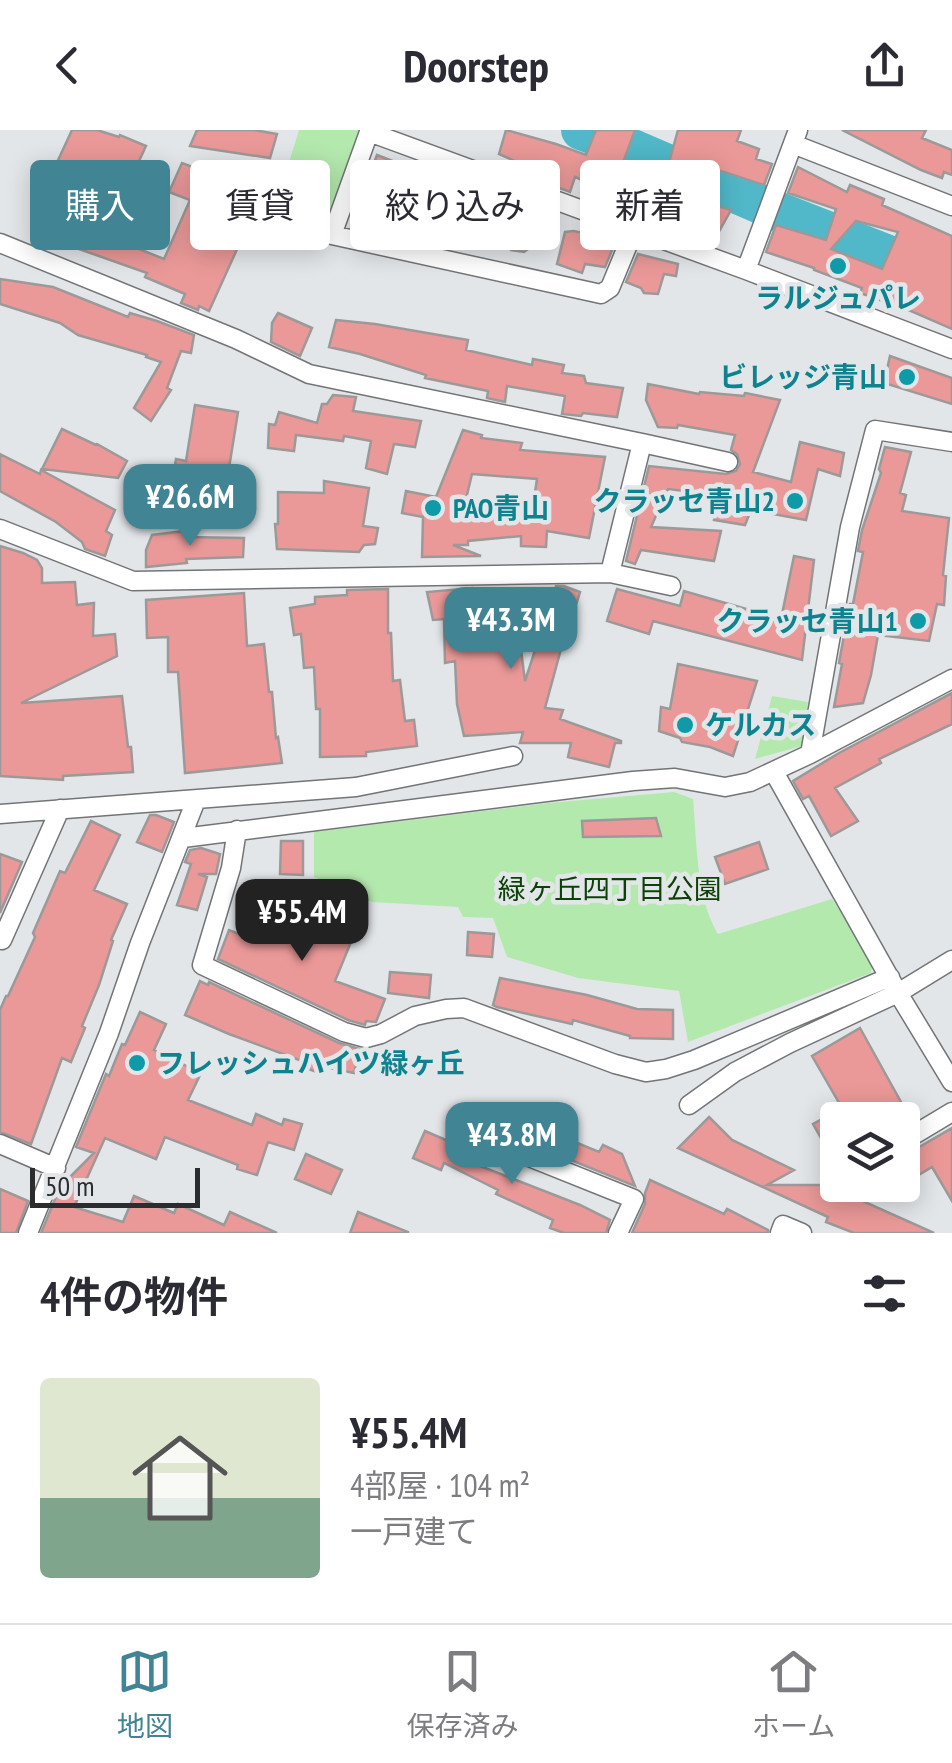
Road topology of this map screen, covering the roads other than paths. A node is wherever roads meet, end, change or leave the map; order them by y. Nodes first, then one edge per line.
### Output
1 (795, 137) edge
2 (952, 206) edge
3 (634, 230) joint
4 (0, 244) edge
5 (690, 250) edge
6 (746, 270) junction
7 (952, 350) edge
8 (952, 442) edge
9 (642, 443) junction
10 (728, 462) dead end
11 (0, 529) edge
12 (610, 573) junction
13 (670, 586) dead end
14 (952, 678) edge
15 (810, 754) junction
16 (513, 756) dead end
17 (774, 772) junction
18 (196, 800) junction
19 (60, 809) junction
20 (0, 814) edge
21 (237, 830) junction
22 (183, 838) junction
23 (0, 939) edge
24 (952, 960) edge
25 (894, 985) junction
26 (952, 1082) edge
27 (689, 1105) dead end
28 (952, 1112) edge
29 (920, 1131) edge
30 (467, 1132) dead end
31 (0, 1144) edge
32 (56, 1168) junction
33 (28, 1233) edge
34 (618, 1233) edge
35 (780, 1233) edge
36 (802, 1233) edge

1 - 2 street
1 - 6 street
3 - 3 street
4 - 9 street
5 - 6 street
6 - 7 street
8 - 15 street
9 - 10 street
9 - 12 street
11 - 12 street
12 - 13 street
14 - 15 street
15 - 17 street
16 - 18 street
17 - 21 street
17 - 25 street
18 - 19 street
18 - 22 street
19 - 20 street
19 - 23 street
21 - 22 street
21 - 25 street
22 - 32 street
24 - 25 street
25 - 26 street
25 - 27 street
28 - 29 street
30 - 34 street
31 - 32 street
32 - 33 street
35 - 36 street

